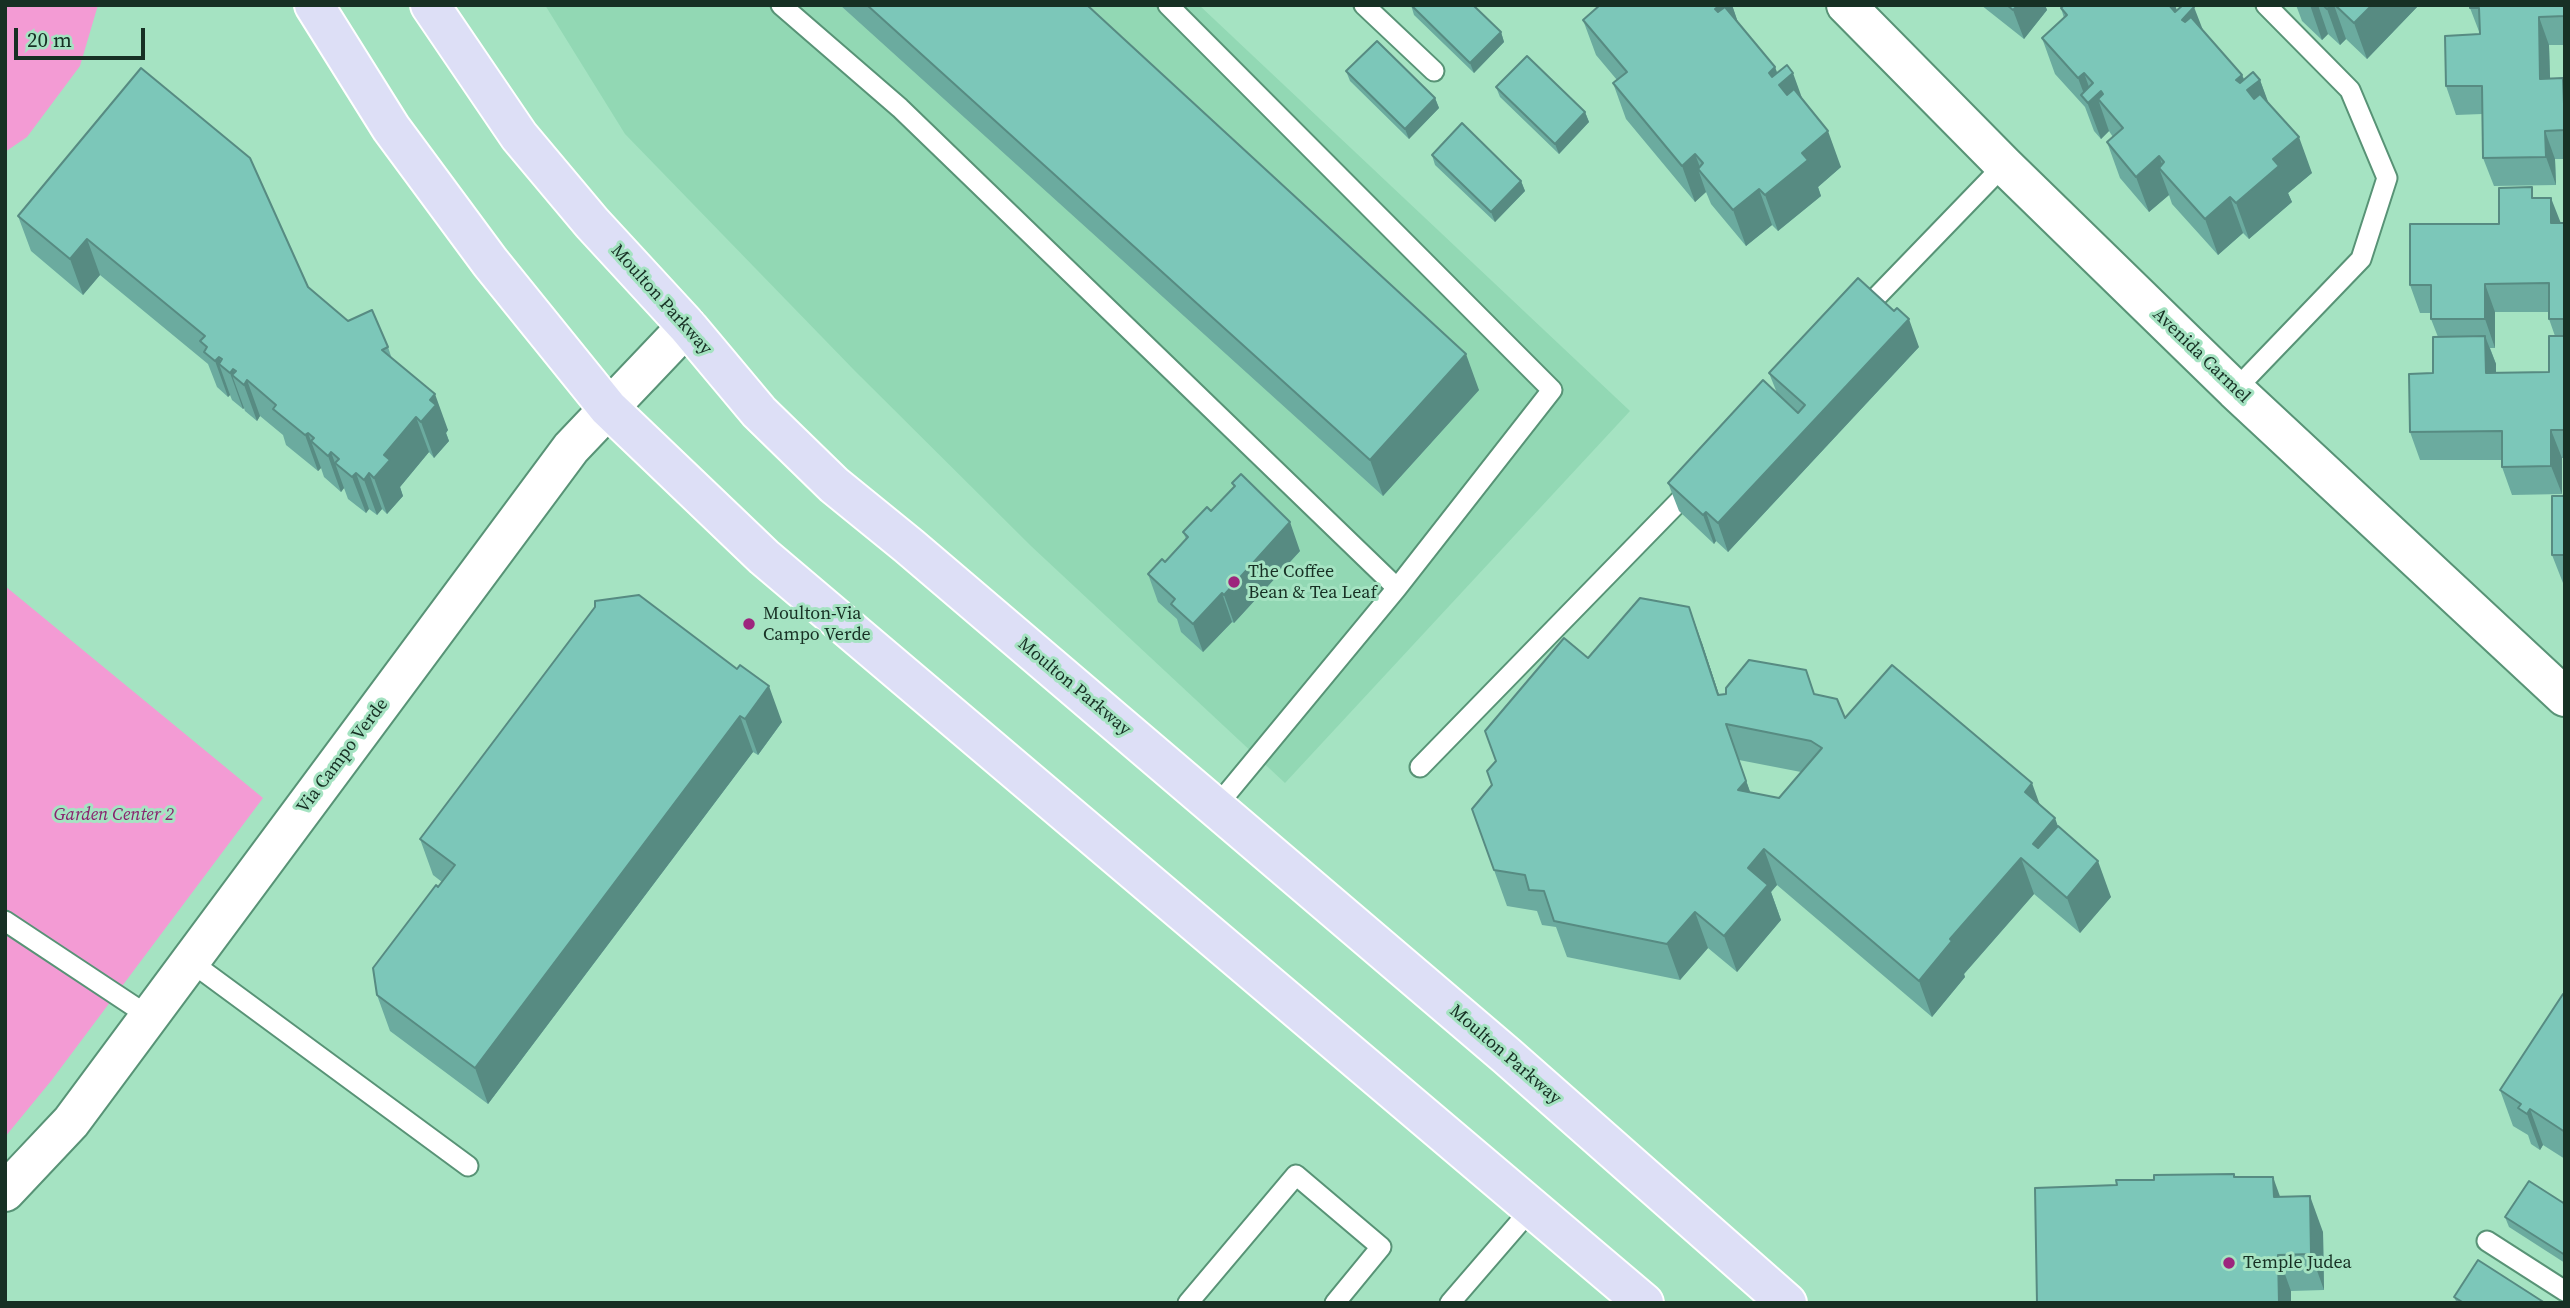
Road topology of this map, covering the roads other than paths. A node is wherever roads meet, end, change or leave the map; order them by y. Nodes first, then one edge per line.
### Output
1 (314, 5) edge
2 (430, 5) edge
3 (781, 5) edge
4 (1168, 5) edge
5 (1364, 5) edge
6 (1846, 5) edge
7 (2266, 5) edge
8 (1434, 71) dead end
9 (2004, 165) junction
10 (1849, 325) edge
11 (687, 326) junction
12 (2235, 390) junction
13 (608, 408) junction
14 (1704, 475) edge
15 (1397, 588) junction
16 (2565, 697) edge
17 (1420, 767) dead end
18 (1215, 808) junction
19 (5, 921) edge
20 (191, 962) junction
21 (150, 1017) junction
22 (468, 1166) dead end
23 (5, 1192) edge
24 (1532, 1208) junction
25 (2487, 1241) dead end
26 (2565, 1291) edge
27 (1188, 1303) edge
28 (1335, 1303) edge
29 (1450, 1303) edge
30 (1644, 1303) edge
31 (1787, 1303) edge

1 - 13 main road
2 - 11 main road, Moulton Parkway
3 - 15 lane
4 - 15 lane
5 - 8 lane
6 - 9 street, Avenida Carmel
7 - 12 lane
9 - 10 lane
9 - 12 street, Avenida Carmel
11 - 13 street, Via Campo Verde
11 - 18 main road, Moulton Parkway
12 - 16 street, Avenida Carmel
13 - 20 street, Via Campo Verde
13 - 24 main road
14 - 17 lane
15 - 18 lane
18 - 31 main road, Moulton Parkway
19 - 21 lane
20 - 21 street, Via Campo Verde
20 - 22 lane
21 - 23 street, Via Campo Verde
24 - 29 lane
24 - 30 main road
25 - 26 lane
27 - 28 lane

